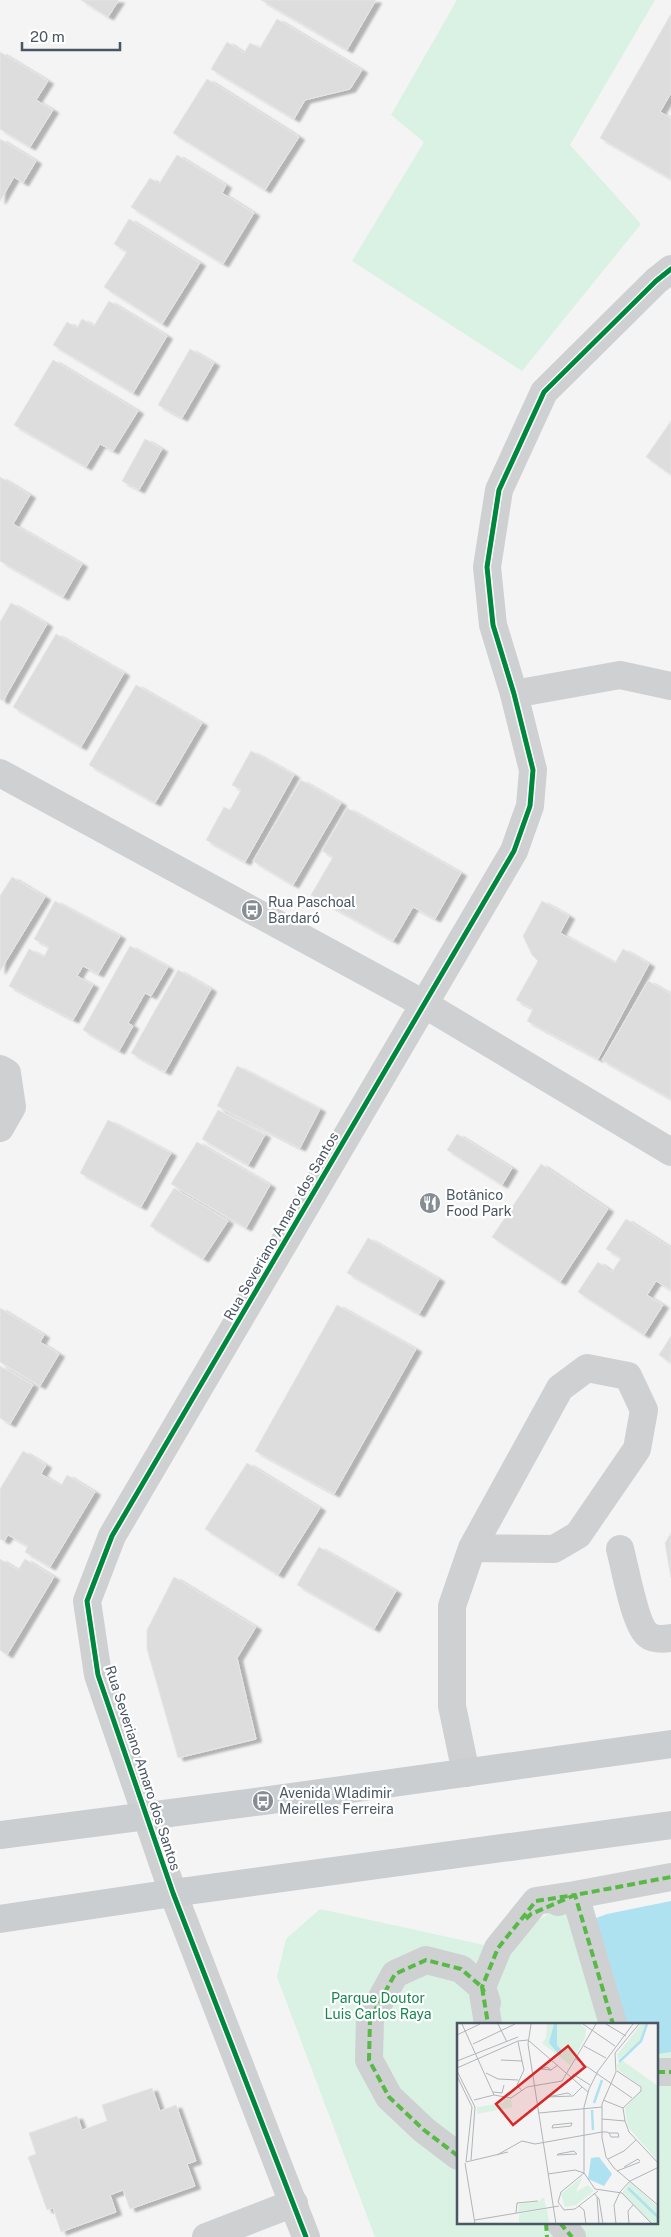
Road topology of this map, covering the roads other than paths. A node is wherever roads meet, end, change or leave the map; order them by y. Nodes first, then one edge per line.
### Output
1 (671, 269) edge
2 (671, 686) edge
3 (514, 694) junction
4 (0, 773) edge
5 (424, 1004) junction
6 (0, 1069) edge
7 (0, 1128) edge
8 (671, 1152) edge
9 (472, 1548) junction
10 (620, 1550) dead end
11 (671, 1638) edge
12 (671, 1744) edge
13 (466, 1773) junction
14 (148, 1816) junction
15 (671, 1825) edge
16 (0, 1835) edge
17 (671, 1877) edge
18 (173, 1893) junction
19 (575, 1895) junction
20 (0, 1919) edge
21 (482, 1987) junction
22 (488, 2023) edge
23 (493, 2023) edge
24 (613, 2023) edge
25 (658, 2072) edge
26 (671, 2072) edge
27 (457, 2155) edge
28 (294, 2203) junction
29 (546, 2224) edge
30 (561, 2224) edge
31 (206, 2237) edge
32 (306, 2237) edge
33 (547, 2237) edge
34 (572, 2237) edge

1 - 3 street, Rua Severiano Amaro dos Santos
2 - 3 street
3 - 5 street, Rua Severiano Amaro dos Santos
4 - 5 street
5 - 8 street
5 - 14 street, Rua Severiano Amaro dos Santos
6 - 7 street
9 - 9 street
9 - 13 street
10 - 11 street
12 - 13 main road
13 - 14 main road
14 - 16 main road
14 - 18 street, Rua Severiano Amaro dos Santos
15 - 18 main road
17 - 19 street
18 - 20 main road
18 - 28 street, Rua Severiano Amaro dos Santos
19 - 21 street
19 - 24 street
21 - 22 street
21 - 23 street
21 - 27 street
25 - 26 street
28 - 31 street
28 - 32 street, Rua Severiano Amaro dos Santos
29 - 33 street
30 - 34 street

